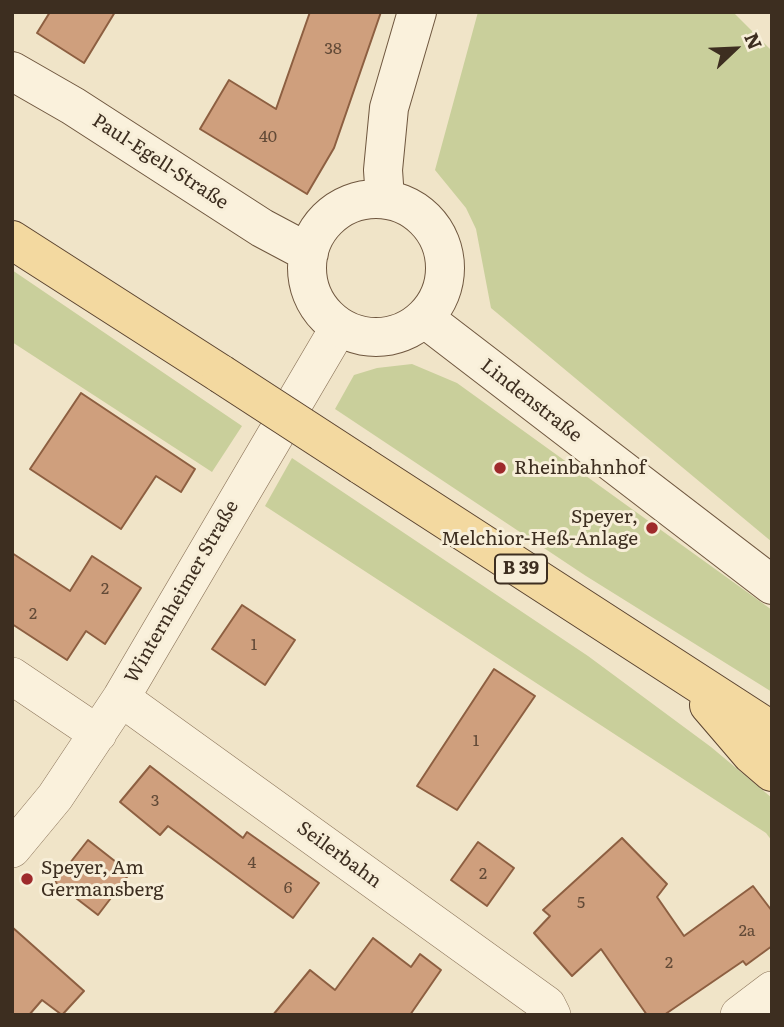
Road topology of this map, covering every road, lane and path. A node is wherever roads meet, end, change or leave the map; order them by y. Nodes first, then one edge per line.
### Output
1 (417, 12) edge
2 (12, 71) edge
3 (385, 200) junction
4 (12, 240) edge
5 (309, 253) junction
6 (424, 318) junction
7 (339, 327) junction
8 (772, 585) edge
9 (680, 672) junction
10 (12, 676) edge
11 (121, 698) junction
12 (772, 732) edge
13 (98, 734) junction
14 (772, 772) edge
15 (12, 849) edge
16 (772, 990) edge
17 (552, 1015) edge
18 (739, 1015) edge

1 - 3 street
2 - 5 street, Paul-Egell-Straße
3 - 5 street
3 - 6 street
4 - 9 main road, B 39, bridge
5 - 7 street
6 - 7 street
6 - 8 street, Lindenstraße
7 - 11 street, Winternheimer Straße
9 - 12 main road, B 39
9 - 14 main road
10 - 13 street
11 - 13 street, Winternheimer Straße
11 - 17 street, Seilerbahn
13 - 15 street, Winternheimer Straße
16 - 18 street

